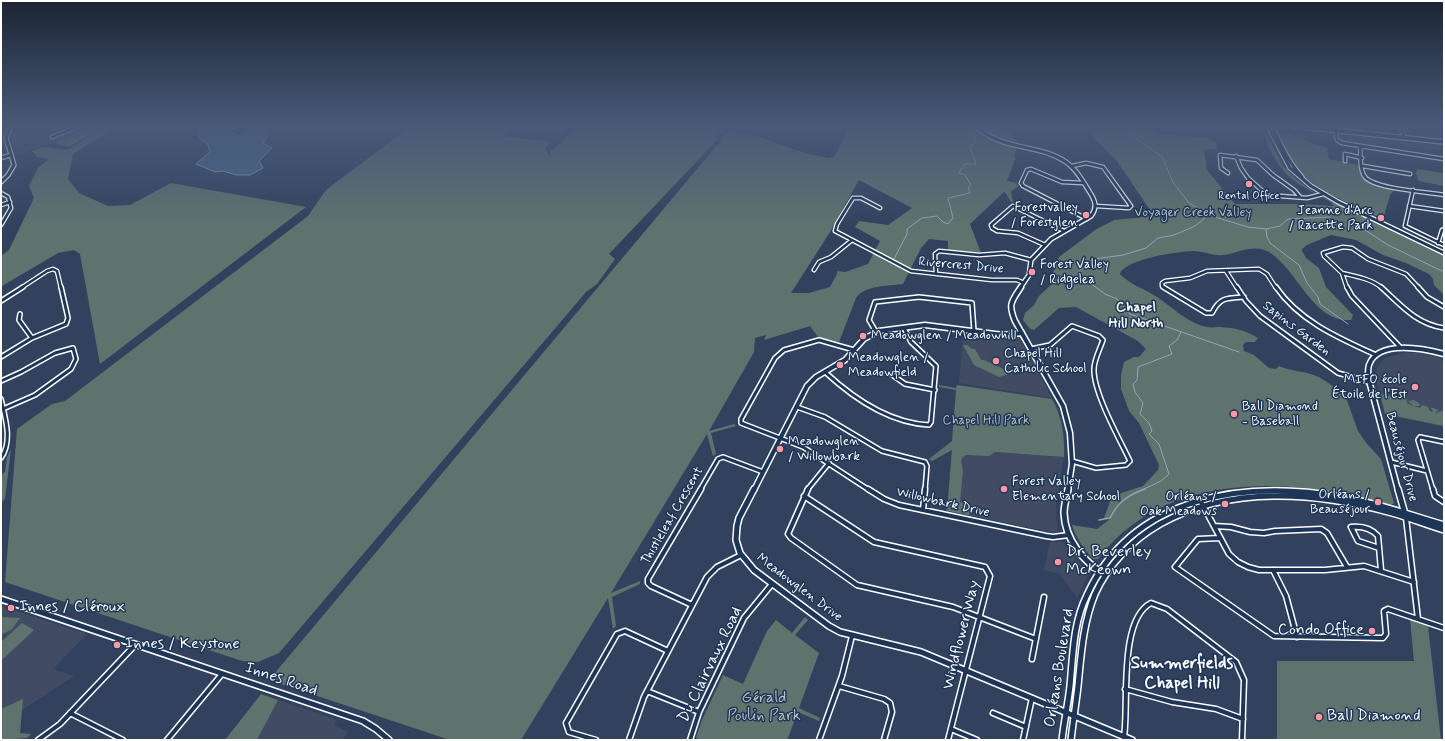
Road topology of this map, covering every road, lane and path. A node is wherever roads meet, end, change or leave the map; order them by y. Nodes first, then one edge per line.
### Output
1 (13, 161) edge
2 (1064, 161) edge
3 (1220, 161) edge
4 (1237, 161) edge
5 (1260, 161) edge
6 (1285, 161) edge
7 (1289, 161) edge
8 (1362, 161) edge
9 (1072, 166) junction
10 (1363, 166) junction
11 (1228, 173) dead end
12 (1410, 174) dead end
13 (1, 182) edge
14 (1083, 183) junction
15 (1413, 190) junction
16 (1, 193) edge
17 (1325, 194) junction
18 (1444, 195) edge
19 (1300, 197) junction
20 (10, 202) junction
21 (1, 205) edge
22 (1096, 206) junction
23 (1409, 206) junction
24 (880, 208) dead end
25 (1444, 211) edge
26 (1087, 219) junction
27 (1, 225) edge
28 (1444, 229) edge
29 (1064, 231) junction
30 (852, 240) junction
31 (1438, 243) junction
32 (1045, 245) junction
33 (1444, 245) edge
34 (1444, 251) edge
35 (1031, 260) junction
36 (814, 270) dead end
37 (1226, 271) junction
38 (1342, 273) junction
39 (936, 274) junction
40 (1024, 283) junction
41 (1244, 297) junction
42 (1, 301) edge
43 (1444, 307) edge
44 (20, 314) dead end
45 (904, 328) junction
46 (1444, 328) edge
47 (974, 331) junction
48 (876, 332) junction
49 (1022, 333) junction
50 (32, 338) junction
51 (1401, 348) junction
52 (1031, 349) junction
53 (854, 350) junction
54 (1444, 354) edge
55 (1376, 355) junction
56 (1, 358) edge
57 (937, 359) dead end
58 (932, 361) junction
59 (825, 372) junction
60 (891, 374) dead end
61 (1, 381) edge
62 (1369, 382) junction
63 (935, 390) junction
64 (1, 399) edge
65 (797, 407) junction
66 (3, 409) junction
67 (3, 422) edge
68 (780, 438) junction
69 (1444, 442) edge
70 (1, 458) edge
71 (1072, 461) junction
72 (1391, 462) junction
73 (829, 463) junction
74 (1427, 471) junction
75 (763, 472) junction
76 (804, 496) junction
77 (1200, 500) junction
78 (1444, 502) edge
79 (1203, 505) junction
80 (923, 510) junction
81 (1405, 516) junction
82 (1444, 525) edge
83 (1214, 526) junction
84 (1444, 530) edge
85 (1069, 535) junction
86 (1220, 538) junction
87 (1379, 548) junction
88 (741, 556) junction
89 (1347, 567) junction
90 (1273, 570) junction
91 (1381, 570) junction
92 (1098, 571) junction
93 (1105, 575) junction
94 (1414, 582) junction
95 (772, 584) junction
96 (1044, 597) dead end
97 (1, 599) edge
98 (692, 605) junction
99 (980, 617) junction
100 (1418, 619) junction
101 (1444, 628) edge
102 (852, 636) junction
103 (1297, 637) junction
104 (1036, 639) junction
105 (135, 644) junction
106 (668, 651) junction
107 (1032, 659) dead end
108 (966, 670) junction
109 (223, 674) junction
110 (839, 686) junction
111 (1125, 689) junction
112 (647, 691) junction
113 (1032, 698) junction
114 (699, 712) junction
115 (992, 712) dead end
116 (1066, 712) junction
117 (70, 713) junction
118 (1074, 715) junction
119 (1243, 719) junction
120 (1026, 727) junction
121 (951, 729) junction
122 (1124, 737) junction
123 (38, 740) edge
124 (123, 740) edge
125 (167, 740) edge
126 (389, 740) edge
127 (596, 740) edge
128 (629, 740) edge
129 (690, 740) edge
130 (819, 740) edge
131 (884, 740) edge
132 (948, 740) edge
133 (977, 740) edge
134 (1023, 740) edge
135 (1062, 740) edge
136 (1071, 740) edge
137 (1132, 740) edge
138 (1242, 740) edge

1 - 13 street
2 - 9 street
3 - 11 street
4 - 19 street
5 - 19 street
6 - 17 street
7 - 17 street
8 - 10 street
9 - 14 street
9 - 22 street
10 - 12 street
10 - 15 street
14 - 22 street
14 - 26 street
15 - 18 street
15 - 23 street
16 - 20 street
17 - 19 street
17 - 34 street
20 - 21 street
20 - 27 street
22 - 26 street
23 - 25 street
23 - 31 street
24 - 30 street, Rivercrest Drive
26 - 29 street
28 - 31 street
29 - 32 street
29 - 32 street
30 - 36 street
30 - 39 street, Rivercrest Drive
31 - 33 street
32 - 35 street
35 - 39 street
35 - 40 street
37 - 41 street, Sapins Garden
37 - 41 street
37 - 55 street
38 - 43 street
38 - 46 street
38 - 51 street
39 - 40 street, Rivercrest Drive
40 - 49 street
41 - 62 street, Sapins Garden
42 - 50 street
44 - 50 street
45 - 47 street, Meadowglen Drive
45 - 48 street, Meadowglen Drive
45 - 58 street
47 - 48 street
47 - 49 street, Meadowglen Drive
48 - 53 street, Meadowglen Drive
49 - 52 street
50 - 56 street
51 - 54 street
51 - 55 street
52 - 71 street
52 - 71 street
53 - 59 street, Meadowglen Drive
53 - 68 street, Willowbark Drive
55 - 62 street, Beauséjour Drive
57 - 58 street
58 - 63 street
59 - 63 street
59 - 65 street, Meadowglen Drive
60 - 63 street
61 - 66 street
62 - 72 street, Beauséjour Drive
64 - 66 street
65 - 68 street, Meadowglen Drive
65 - 80 street
66 - 67 street
67 - 70 street
68 - 73 street, Willowbark Drive
68 - 75 street, Meadowglen Drive
69 - 74 street
71 - 85 street
72 - 74 street
72 - 81 street, Beauséjour Drive
73 - 76 street
73 - 80 street, Willowbark Drive
74 - 78 street
75 - 88 street, Meadowglen Drive
75 - 98 street, Thistleleaf Crescent
76 - 99 street, Windflower Way
76 - 99 street
77 - 79 street
77 - 81 street, Orléans Boulevard
77 - 92 street, Orléans Boulevard
79 - 81 street, Orléans Boulevard
79 - 83 street
79 - 93 street, Orléans Boulevard
80 - 85 street, Willowbark Drive
81 - 82 street, Orléans Boulevard
81 - 84 street, Orléans Boulevard
81 - 94 street
83 - 86 street
83 - 89 street
85 - 92 street
86 - 90 street
86 - 103 street
87 - 87 street
87 - 91 street
88 - 95 street, Meadowglen Drive
88 - 98 street
89 - 90 street
89 - 91 street
90 - 103 street
91 - 94 street
92 - 93 street
92 - 116 street, Orléans Boulevard
93 - 118 street, Orléans Boulevard
94 - 100 street
95 - 102 street, Meadowglen Drive
95 - 114 street, Du Clairvaux Road
96 - 104 street
97 - 105 street, Innes Road
98 - 106 street
99 - 104 street
99 - 108 street, Windflower Way
100 - 101 street
100 - 103 street
102 - 108 street, Meadowglen Drive
102 - 110 street
104 - 107 street
105 - 109 street, Innes Road
105 - 117 street
106 - 112 street
106 - 127 street
108 - 113 street, Meadowglen Drive
108 - 121 street, Windflower Way
109 - 125 street
109 - 126 street, Innes Road
110 - 130 street
110 - 131 street
111 - 119 street
111 - 119 street
111 - 122 street
112 - 114 street
112 - 128 street
113 - 116 street, Meadowglen Drive
113 - 120 street
114 - 129 street, Du Clairvaux Road
115 - 120 street
116 - 118 street, Meadowglen Drive
116 - 135 street, Orléans Boulevard
117 - 123 street
117 - 124 street
118 - 122 street, Meadowglen Drive
118 - 136 street, Orléans Boulevard
119 - 138 street
120 - 134 street
121 - 132 street, Windflower Way
121 - 133 street
122 - 137 street, Meadowglen Drive

